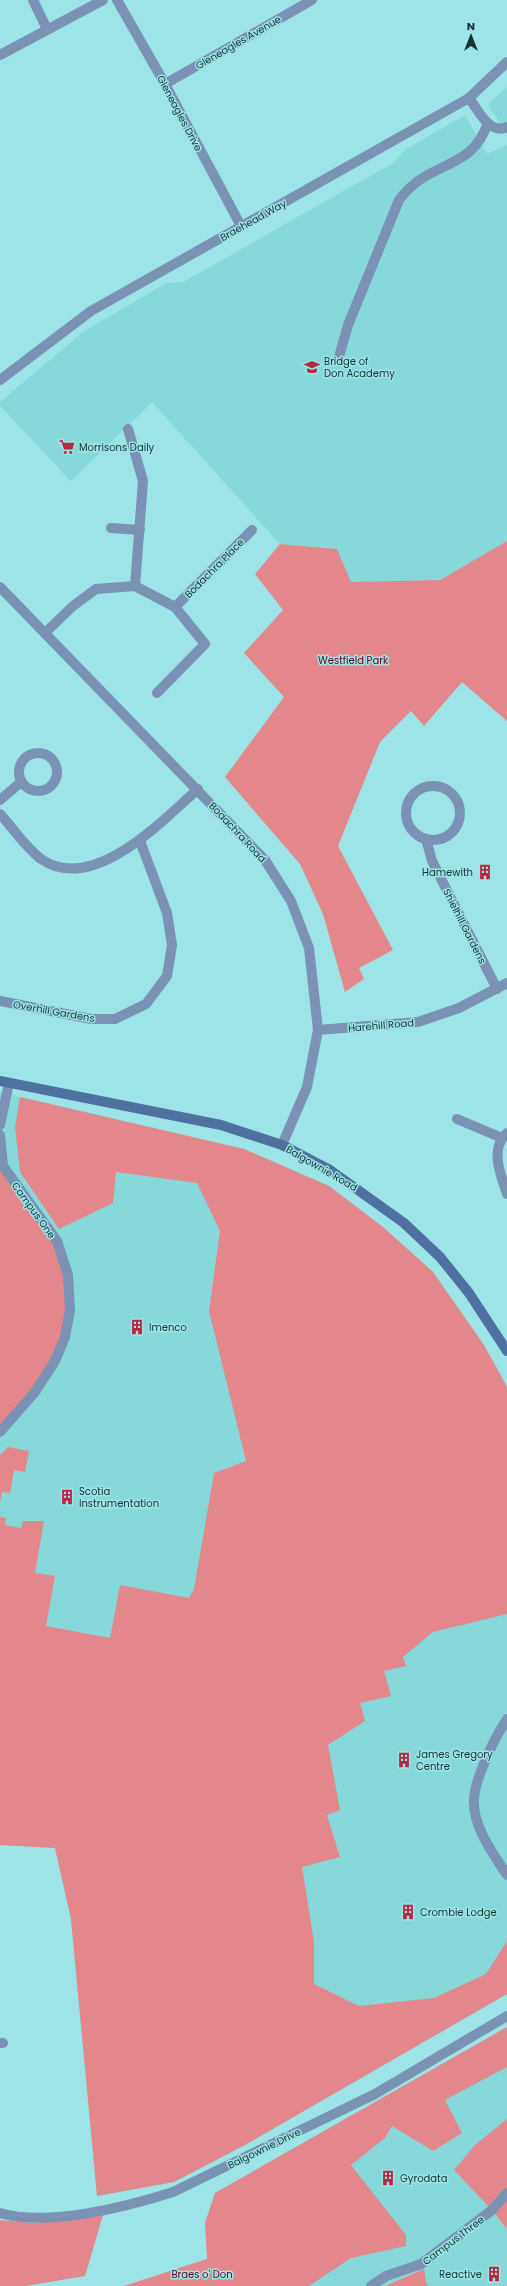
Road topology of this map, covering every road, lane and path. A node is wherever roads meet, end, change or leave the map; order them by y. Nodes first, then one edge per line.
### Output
1 (33, 0) edge
2 (103, 0) edge
3 (117, 0) edge
4 (312, 0) edge
5 (47, 29) junction
6 (0, 54) edge
7 (507, 62) edge
8 (165, 84) junction
9 (469, 98) junction
10 (488, 123) junction
11 (507, 127) edge
12 (241, 226) junction
13 (338, 360) dead end
14 (0, 380) edge
15 (128, 429) dead end
16 (111, 528) dead end
17 (140, 530) junction
18 (252, 530) dead end
19 (135, 586) junction
20 (0, 587) edge
21 (175, 607) junction
22 (46, 632) junction
23 (158, 693) dead end
24 (21, 782) dead end
25 (198, 789) junction
26 (0, 800) edge
27 (0, 814) edge
28 (426, 839) junction
29 (140, 841) junction
30 (507, 983) edge
31 (497, 989) junction
32 (0, 1001) edge
33 (318, 1030) junction
34 (4, 1082) edge
35 (457, 1119) dead end
36 (0, 1125) edge
37 (0, 1135) edge
38 (504, 1135) edge
39 (282, 1145) junction
40 (507, 1194) edge
41 (507, 1351) edge
42 (0, 1432) edge
43 (507, 1719) edge
44 (507, 1874) edge
45 (507, 2016) edge
46 (507, 2193) edge
47 (0, 2213) edge
48 (371, 2286) edge

1 - 5 street
2 - 5 street
3 - 8 street, Gleneagles Drive
4 - 8 street, Gleneagles Avenue
5 - 6 street
7 - 9 street, Braehead Way
8 - 12 street, Gleneagles Drive
9 - 10 street
9 - 12 street, Braehead Way
10 - 11 street
10 - 13 street
12 - 14 street, Braehead Way
15 - 17 street
16 - 17 street
17 - 19 street
18 - 21 street, Bodachra Place
19 - 21 street
19 - 22 street
20 - 22 street, Bodachra Road
21 - 23 street
22 - 25 street, Bodachra Road
24 - 26 street
25 - 29 street
25 - 33 street, Bodachra Road
27 - 29 street
28 - 28 street
28 - 31 street, Shielhill Gardens
29 - 32 street, Overhill Gardens
30 - 31 street, Harehill Road
31 - 33 street, Harehill Road
33 - 39 street, Bodachra Road
34 - 36 street
34 - 39 street, Balgownie Road
35 - 38 street
37 - 42 street, Campus One
38 - 40 street
39 - 41 street, Balgownie Road
43 - 44 street
45 - 47 street, Balgownie Drive
46 - 48 street, Campus Three

